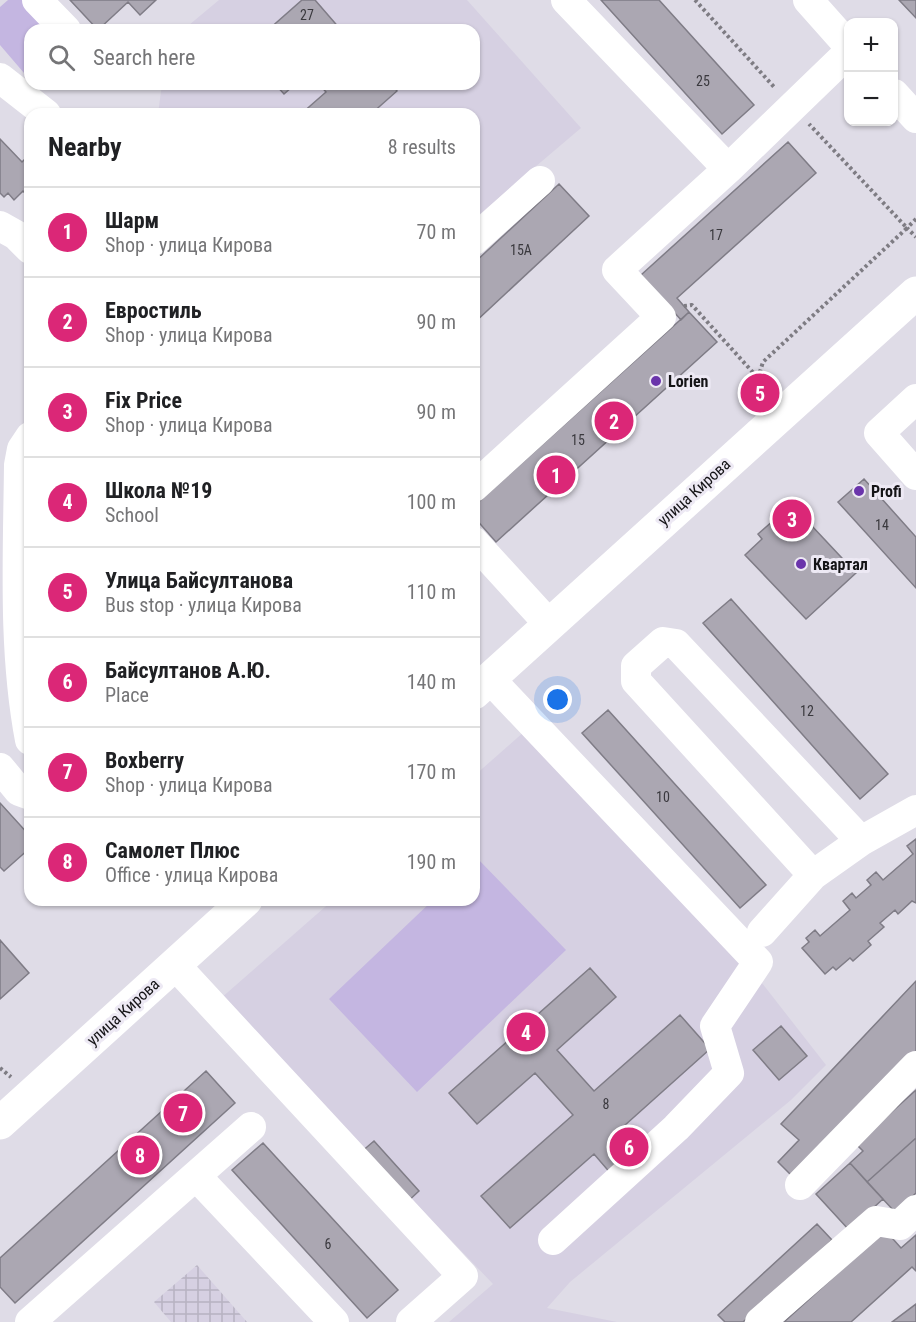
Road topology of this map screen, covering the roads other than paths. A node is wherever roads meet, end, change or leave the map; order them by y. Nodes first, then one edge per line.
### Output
1 (37, 0) edge
2 (566, 0) edge
3 (808, 0) edge
4 (60, 24) edge
5 (844, 40) edge
6 (844, 58) edge
7 (0, 78) edge
8 (898, 98) edge
9 (38, 108) edge
10 (916, 118) edge
11 (728, 169) junction
12 (540, 181) dead end
13 (0, 226) edge
14 (480, 235) edge
15 (24, 243) edge
16 (916, 293) edge
17 (916, 399) edge
18 (24, 446) edge
19 (916, 475) edge
20 (480, 482) edge
21 (480, 549) edge
22 (24, 613) edge
23 (549, 624) junction
24 (482, 686) edge
25 (24, 712) edge
26 (0, 768) edge
27 (24, 793) edge
28 (916, 810) edge
29 (861, 841) junction
30 (813, 875) junction
31 (239, 906) edge
32 (762, 932) dead end
33 (175, 965) junction
34 (916, 1066) edge
35 (0, 1123) edge
36 (251, 1127) dead end
37 (196, 1176) junction
38 (800, 1185) dead end
39 (916, 1210) edge
40 (553, 1240) dead end
41 (30, 1322) edge
42 (334, 1322) edge
43 (411, 1322) edge
44 (760, 1322) edge

1 - 4 street
2 - 11 street
3 - 5 street
6 - 11 street
7 - 9 street
8 - 10 street
11 - 20 street
12 - 14 street
13 - 15 street
16 - 23 main road, улица Кирова
17 - 19 street
18 - 22 street
21 - 23 street
22 - 25 street
23 - 24 main road, улица Кирова
24 - 40 street
26 - 27 street
28 - 29 street
29 - 30 street
29 - 30 street
30 - 32 street
31 - 33 main road, улица Кирова
33 - 35 main road, улица Кирова
33 - 43 street
34 - 38 street
36 - 37 street
37 - 41 street
37 - 42 street
39 - 44 street

